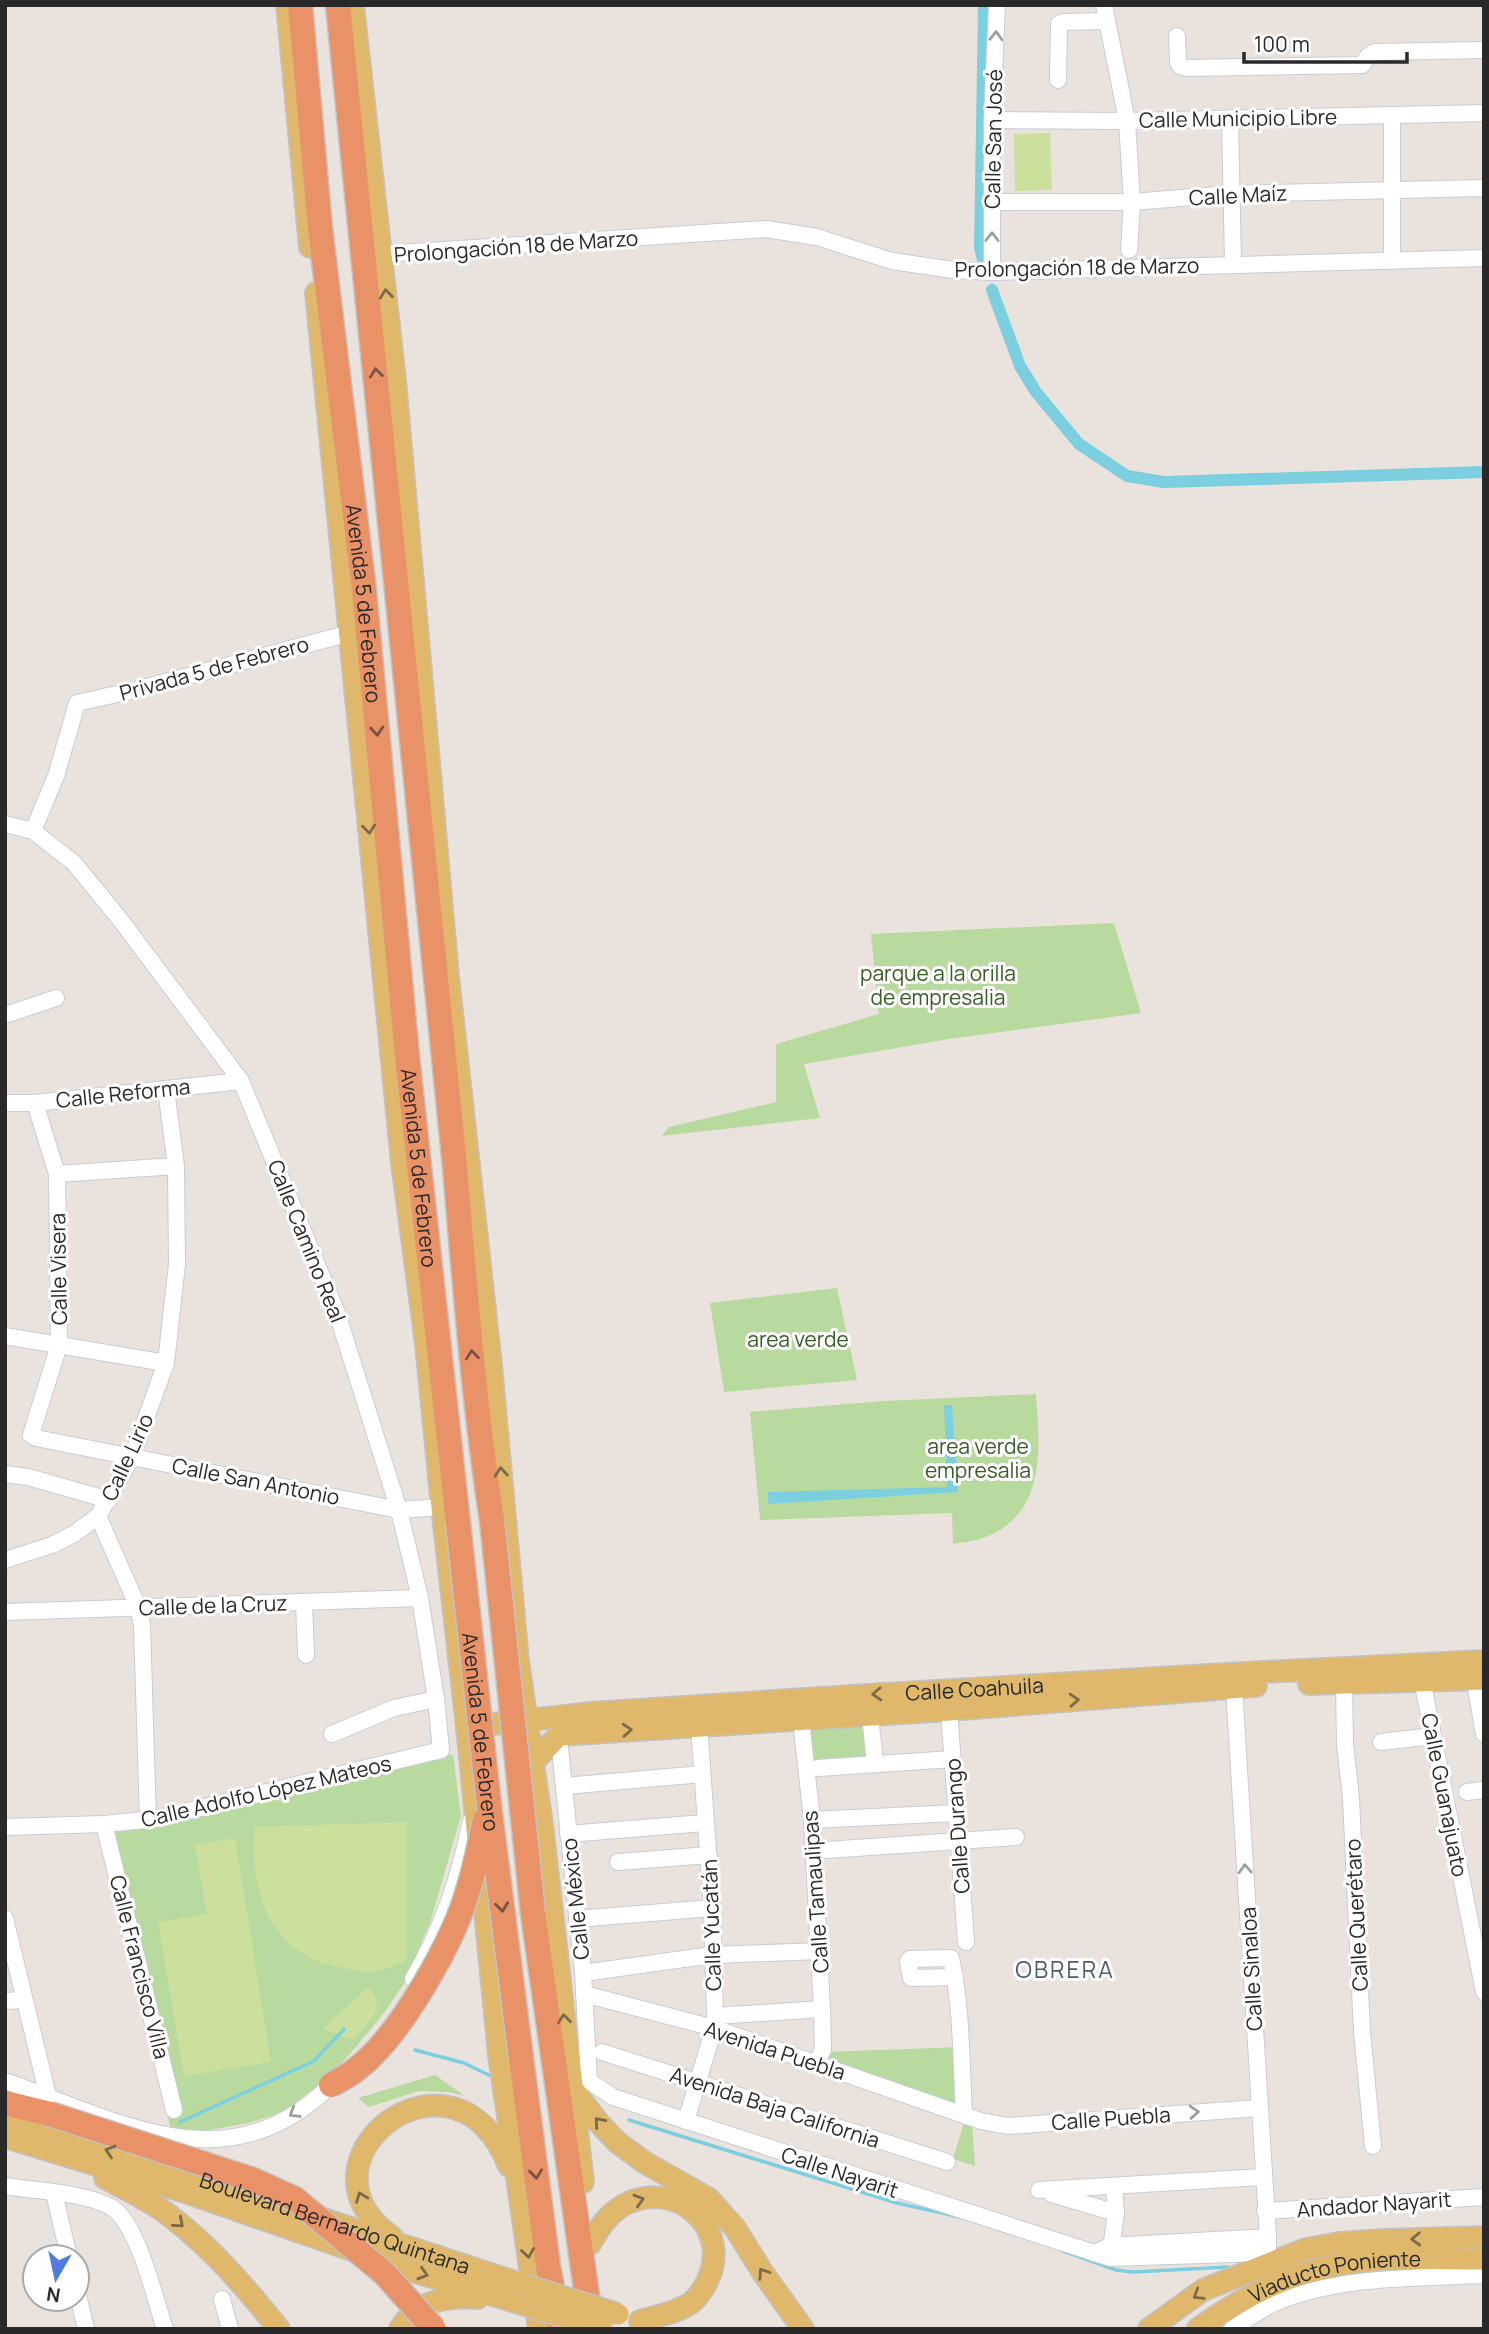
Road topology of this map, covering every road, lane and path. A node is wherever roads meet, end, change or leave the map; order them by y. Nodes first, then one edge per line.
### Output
1 (287, 5) edge
2 (299, 5) edge
3 (338, 5) edge
4 (354, 5) edge
5 (997, 5) edge
6 (1105, 13) edge
7 (1177, 36) dead end
8 (1484, 50) edge
9 (1058, 80) dead end
10 (1484, 113) edge
11 (1392, 115) junction
12 (1230, 117) junction
13 (992, 120) junction
14 (1127, 121) junction
15 (1484, 188) edge
16 (1392, 190) junction
17 (1230, 194) junction
18 (992, 202) junction
19 (1132, 202) junction
20 (1129, 250) dead end
21 (382, 254) junction
22 (1484, 258) edge
23 (1392, 261) junction
24 (1233, 264) junction
25 (992, 272) junction
26 (350, 633) junction
27 (5, 824) edge
28 (33, 831) junction
29 (437, 854) junction
30 (395, 924) junction
31 (433, 944) junction
32 (56, 998) dead end
33 (388, 1014) junction
34 (5, 1015) edge
35 (241, 1081) junction
36 (166, 1089) junction
37 (5, 1103) edge
38 (35, 1103) junction
39 (402, 1163) junction
40 (177, 1166) junction
41 (455, 1167) junction
42 (57, 1174) junction
43 (425, 1216) junction
44 (479, 1254) junction
45 (5, 1336) edge
46 (59, 1345) junction
47 (166, 1363) junction
48 (31, 1435) joint
49 (132, 1457) junction
50 (5, 1474) edge
51 (109, 1500) junction
52 (399, 1510) junction
53 (450, 1515) junction
54 (98, 1516) junction
55 (5, 1560) edge
56 (420, 1598) junction
57 (303, 1602) junction
58 (138, 1607) junction
59 (5, 1612) edge
60 (306, 1655) dead end
61 (1479, 1676) edge
62 (1422, 1680) junction
63 (1344, 1684) junction
64 (1234, 1688) junction
65 (436, 1699) junction
66 (949, 1710) junction
67 (870, 1715) junction
68 (801, 1720) junction
69 (527, 1721) junction
70 (699, 1725) junction
71 (558, 1726) junction
72 (467, 1727) junction
73 (332, 1734) dead end
74 (1484, 1734) edge
75 (1433, 1736) junction
76 (1381, 1742) dead end
77 (441, 1750) joint
78 (953, 1759) junction
79 (875, 1763) junction
80 (818, 1768) dead end
81 (533, 1769) junction
82 (702, 1774) junction
83 (565, 1779) junction
84 (1484, 1790) edge
85 (1467, 1792) dead end
86 (481, 1807) junction
87 (956, 1813) junction
88 (148, 1820) junction
89 (812, 1820) junction
90 (704, 1823) junction
91 (104, 1824) junction
92 (5, 1827) edge
93 (568, 1834) junction
94 (1016, 1837) dead end
95 (958, 1841) junction
96 (813, 1850) junction
97 (709, 1855) junction
98 (618, 1862) dead end
99 (712, 1908) junction
100 (5, 1918) edge
101 (577, 1919) junction
102 (966, 1942) dead end
103 (819, 1951) junction
104 (712, 1955) junction
105 (583, 1973) junction
106 (955, 1977) junction
107 (1484, 1992) edge
108 (584, 1994) junction
109 (24, 2000) junction
110 (5, 2001) edge
111 (822, 2009) junction
112 (715, 2022) junction
113 (602, 2052) dead end
114 (816, 2063) junction
115 (5, 2081) edge
116 (699, 2082) junction
117 (580, 2084) junction
118 (331, 2085) joint
119 (5, 2103) edge
120 (49, 2105) junction
121 (1259, 2108) junction
122 (174, 2110) dead end
123 (964, 2113) junction
124 (686, 2121) junction
125 (7, 2132) edge
126 (1373, 2146) dead end
127 (947, 2162) dead end
128 (1263, 2177) junction
129 (5, 2186) edge
130 (517, 2186) junction
131 (1114, 2186) junction
132 (54, 2193) junction
133 (1484, 2197) edge
134 (1265, 2211) junction
135 (1116, 2213) junction
136 (1484, 2237) edge
137 (66, 2243) edge
138 (590, 2244) junction
139 (1267, 2244) joint
140 (1105, 2252) junction
141 (429, 2254) junction
142 (1484, 2259) edge
143 (1484, 2275) edge
144 (222, 2299) dead end
145 (525, 2299) junction
146 (640, 2320) junction
147 (165, 2329) edge
148 (230, 2329) edge
149 (279, 2329) edge
150 (400, 2329) edge
151 (434, 2329) edge
152 (540, 2329) edge
153 (560, 2329) edge
154 (594, 2329) edge
155 (602, 2329) edge
156 (664, 2329) edge
157 (803, 2329) edge
158 (1149, 2329) edge
159 (1198, 2329) edge
160 (1232, 2329) edge

1 - 26 main road, Avenida 5 de Febrero
2 -> 30 highway, Avenida 5 de Febrero
31 -> 3 highway, Avenida 5 de Febrero
4 - 21 main road, Avenida 5 de Febrero
13 -> 5 street, Calle San José
6 - 9 street
6 - 14 street
7 - 8 street
10 - 11 street, Calle Municipio Libre
11 - 12 street, Calle Municipio Libre
11 - 16 street
12 - 14 street, Calle Municipio Libre
12 - 17 street
13 - 14 street, Calle Municipio Libre
13 - 18 street, Calle San José
14 - 19 street
15 - 16 street, Calle Maíz
16 - 17 street, Calle Maíz
16 - 23 street
17 - 19 street, Calle Maíz
17 - 24 street
18 - 19 street, Calle Maíz
25 -> 18 street, Calle San José
19 - 20 street
21 - 25 street, Prolongación 18 de Marzo
29 -> 21 main road, Avenida 5 de Febrero
22 - 23 street, Prolongación 18 de Marzo
23 - 24 street, Prolongación 18 de Marzo
24 - 25 street, Prolongación 18 de Marzo
26 - 28 street, Privada 5 de Febrero
26 -> 33 main road, Avenida 5 de Febrero
27 - 28 street, Calle Camino Real
28 - 35 street, Calle Camino Real
29 - 31 highway
29 - 44 main road, Avenida 5 de Febrero
30 - 33 highway
30 - 43 highway, Avenida 5 de Febrero
31 - 41 highway, Avenida 5 de Febrero
32 - 34 street
33 - 39 main road, Avenida 5 de Febrero
35 - 36 street, Calle Reforma
35 - 52 street, Calle Camino Real
36 - 38 street, Calle Reforma
36 - 40 street, Calle Lirio
37 - 38 street, Calle Reforma
38 - 42 street, Calle Visera
39 - 43 highway
39 - 53 main road, Avenida 5 de Febrero
40 - 42 street
40 - 47 street, Calle Lirio
41 - 44 highway
154 -> 41 highway, Avenida 5 de Febrero, bridge
42 - 46 street, Calle Visera
43 - 53 highway, Avenida 5 de Febrero
69 -> 44 main road, Avenida 5 de Febrero
45 - 46 street
46 - 47 street
46 - 48 street, Calle Visera
47 - 49 street, Calle Lirio
48 - 49 street, Calle San Antonio
49 - 51 street, Calle Lirio
49 - 52 street, Calle San Antonio
50 - 51 street
51 - 54 street, Calle Lirio
52 - 53 street, Calle San Antonio
52 - 56 street, Calle Camino Real
53 - 72 main road, Avenida 5 de Febrero
53 - 86 highway, Avenida 5 de Febrero, bridge
54 - 55 street
54 - 58 street, Calle Lirio
56 - 57 street, Calle de la Cruz
56 - 65 street, Calle Camino Real
57 - 58 street, Calle de la Cruz
57 - 60 street
58 - 59 street, Calle de la Cruz
58 - 88 street, Calle Lirio
61 - 62 main road, Calle Coahuila
61 -> 71 main road, Calle Coahuila
61 - 74 street
62 - 63 main road, Calle Coahuila
62 - 75 street, Calle Guanajuato
63 - 64 main road, Calle Coahuila
63 - 126 street, Calle Querétaro
66 -> 64 main road, Calle Coahuila
121 -> 64 street, Calle Sinaloa
65 - 73 street
65 - 77 street, Calle Camino Real
66 - 67 main road, Calle Coahuila
66 - 78 street, Calle Durango
67 - 68 main road, Calle Coahuila
67 - 79 street
68 - 70 main road, Calle Coahuila
68 - 89 street, Calle Tamaulipas
69 - 71 main road, Calle Coahuila
69 - 72 main road, Calle Coahuila
69 - 81 main road, Avenida 5 de Febrero
71 -> 70 main road, Calle Coahuila
70 - 82 street, Calle Yucatán
71 - 81 main road
71 - 83 street, Calle México
72 - 86 main road, Avenida 5 de Febrero
75 - 76 street
75 - 107 street, Calle Guanajuato
77 - 88 street, Calle Adolfo López Mateos
78 - 79 street
78 - 87 street, Calle Durango
79 - 80 street
81 - 83 street
117 -> 81 main road, Avenida 5 de Febrero
82 - 83 street
82 - 90 street, Calle Yucatán
83 - 93 street, Calle México
84 - 85 street
86 - 118 highway, bridge
86 - 130 main road, Avenida 5 de Febrero
86 -> 153 highway, Avenida 5 de Febrero, bridge
87 - 89 street
87 - 95 street, Calle Durango
88 - 91 street, Calle Adolfo López Mateos
89 - 96 street, Calle Tamaulipas
90 - 93 street
90 - 97 street, Calle Yucatán
91 - 92 street, Calle Adolfo López Mateos
91 - 122 street, Calle Francisco Villa
93 - 101 street, Calle México
94 - 95 street
95 - 96 street
95 - 102 street, Calle Durango
96 - 103 street, Calle Tamaulipas
97 - 98 street
97 - 99 street, Calle Yucatán
99 - 101 street
99 - 104 street, Calle Yucatán
100 - 109 street
101 - 105 street, Calle México
103 - 104 street
103 - 111 street, Calle Tamaulipas
104 - 105 street
104 - 112 street, Calle Yucatán
105 - 108 street, Calle México
106 - 106 street
106 - 123 street
108 - 112 street, Avenida Puebla
108 - 117 street, Calle México
109 - 110 street
109 - 120 street
111 - 112 street
111 - 114 street, Calle Tamaulipas
112 - 114 street, Avenida Puebla
112 - 116 street, Calle Yucatán
113 - 116 street, Avenida Baja California
114 - 123 street, Avenida Puebla
115 - 120 street
116 - 124 street, Calle Yucatán
116 - 127 street, Avenida Baja California
117 - 124 street, Calle Nayarit
117 - 138 main road, Avenida 5 de Febrero
157 -> 117 main road
118 -> 120 street
119 - 120 highway
120 - 151 highway, bridge
123 -> 121 street, Calle Puebla
121 - 128 street, Calle Sinaloa
124 - 140 street, Calle Nayarit
141 -> 125 main road, Boulevard Bernardo Quintana
125 -> 145 main road, Boulevard Bernardo Quintana
125 -> 149 main road
128 - 131 street
128 - 134 street, Calle Sinaloa
129 - 132 street
141 -> 130 main road
130 -> 152 main road, Avenida 5 de Febrero
131 - 135 street
131 - 135 street
132 - 137 street
132 - 147 street
133 - 134 street, Andador Nayarit
134 - 139 street, Calle Sinaloa
135 - 140 street
136 -> 158 main road
138 -> 146 main road
138 - 154 main road, Avenida 5 de Febrero
139 - 140 street, Calle Nayarit
141 - 145 main road, Boulevard Bernardo Quintana
142 - 159 main road, Viaducto Poniente
143 - 160 street
144 - 148 street
145 - 146 main road, Boulevard Bernardo Quintana, bridge
145 - 150 main road
145 - 155 main road, Boulevard Bernardo Quintana, bridge
146 - 156 main road, Boulevard Bernardo Quintana

